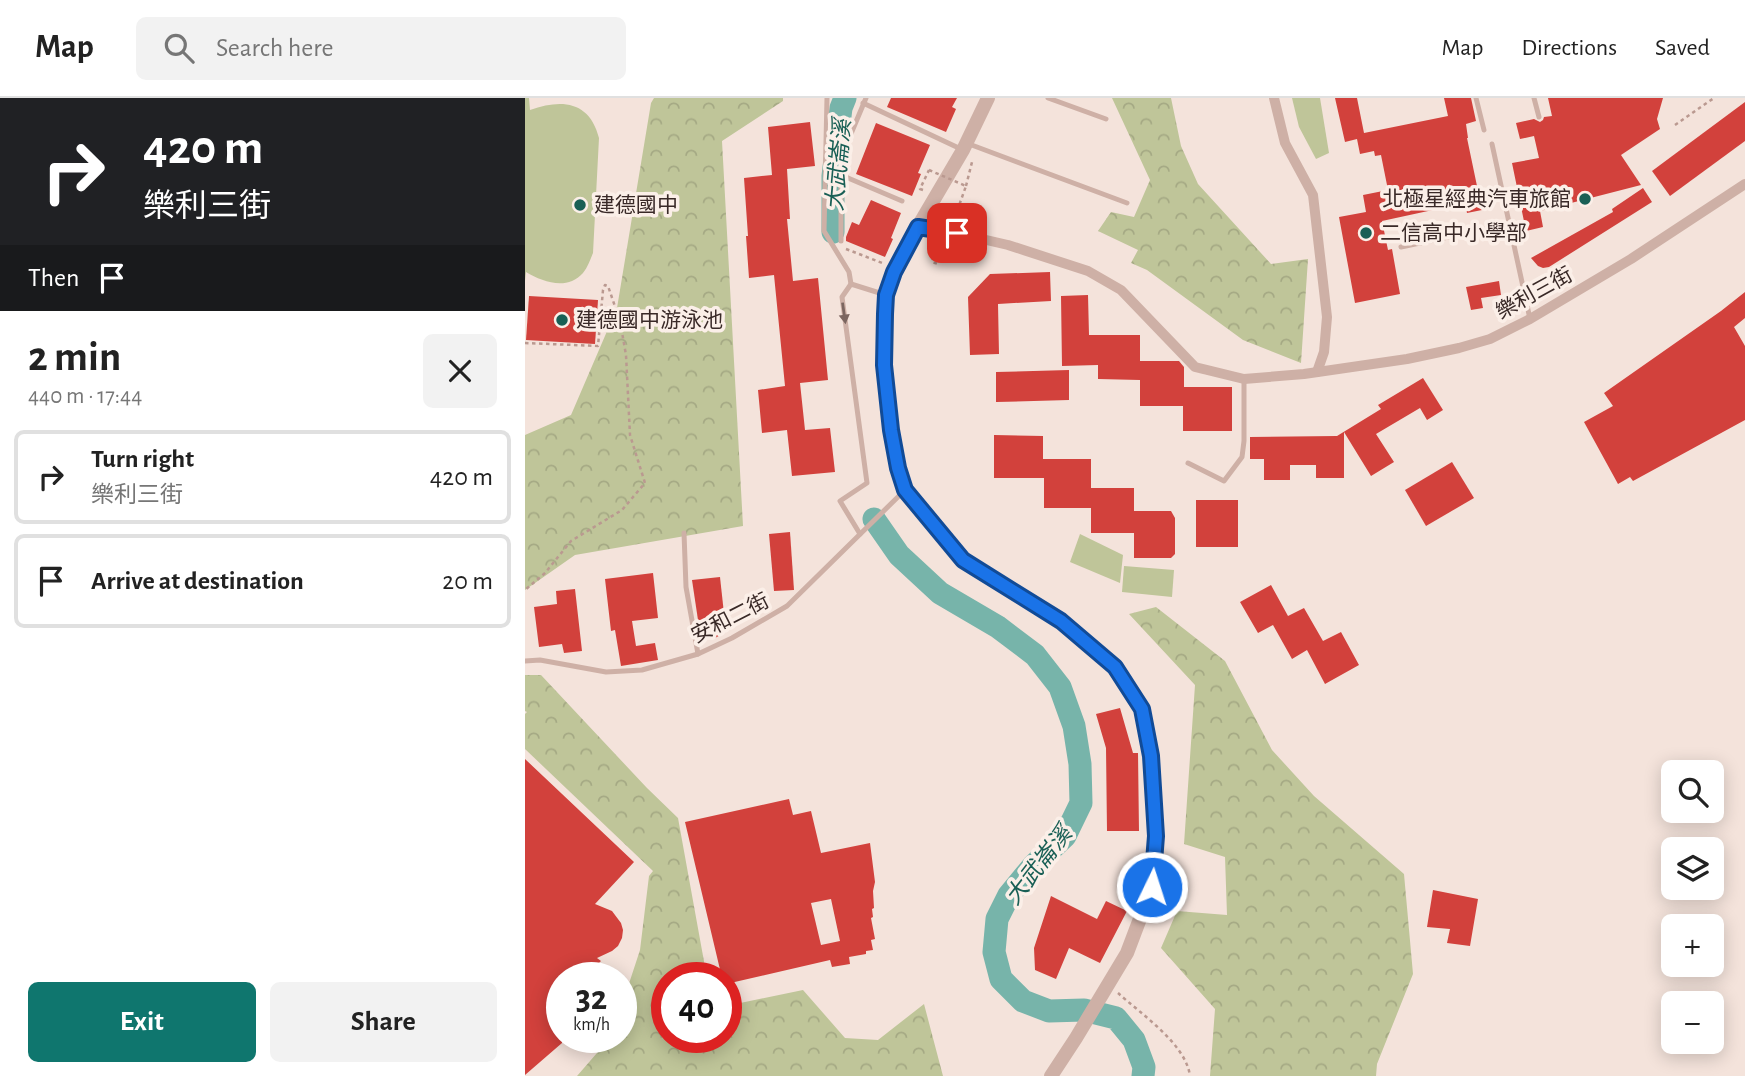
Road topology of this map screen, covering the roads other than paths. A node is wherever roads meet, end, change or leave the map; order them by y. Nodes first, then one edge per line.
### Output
1 (827, 98) edge
2 (988, 98) edge
3 (1048, 98) edge
4 (1274, 98) edge
5 (1476, 98) edge
6 (1534, 98) edge
7 (864, 101) edge
8 (1539, 117) dead end
9 (1106, 118) dead end
10 (1484, 130) dead end
11 (1492, 144) dead end
12 (967, 151) junction
13 (841, 175) junction
14 (1745, 184) edge
15 (902, 201) dead end
16 (1127, 203) dead end
17 (1510, 224) junction
18 (918, 227) junction
19 (841, 240) road end
20 (1401, 247) dead end
21 (851, 284) junction
22 (886, 295) junction
23 (1530, 319) junction
24 (1317, 372) junction
25 (1244, 379) junction
26 (1188, 463) dead end
27 (900, 495) junction
28 (684, 533) dead end
29 (860, 534) junction
30 (698, 654) junction
31 (525, 662) edge
32 (1051, 1076) edge

1 - 21 lane
2 - 12 street
3 - 9 lane
4 - 24 street
5 - 10 lane
6 - 8 lane
7 - 12 lane
7 - 13 lane
11 - 17 lane
12 - 16 lane
12 - 18 street
13 - 15 lane
13 - 19 lane
14 - 23 street, 樂利三街
17 - 20 lane
17 - 23 lane
18 - 22 street
18 - 25 street, 樂利三街
21 - 22 lane
21 -> 29 lane
22 - 27 street
23 - 24 street, 樂利三街
24 - 25 street, 樂利三街
25 - 26 lane
27 - 29 lane, 安和二街
27 - 32 street
28 - 30 lane
29 - 30 lane, 安和二街
30 - 31 lane, 安和二街

